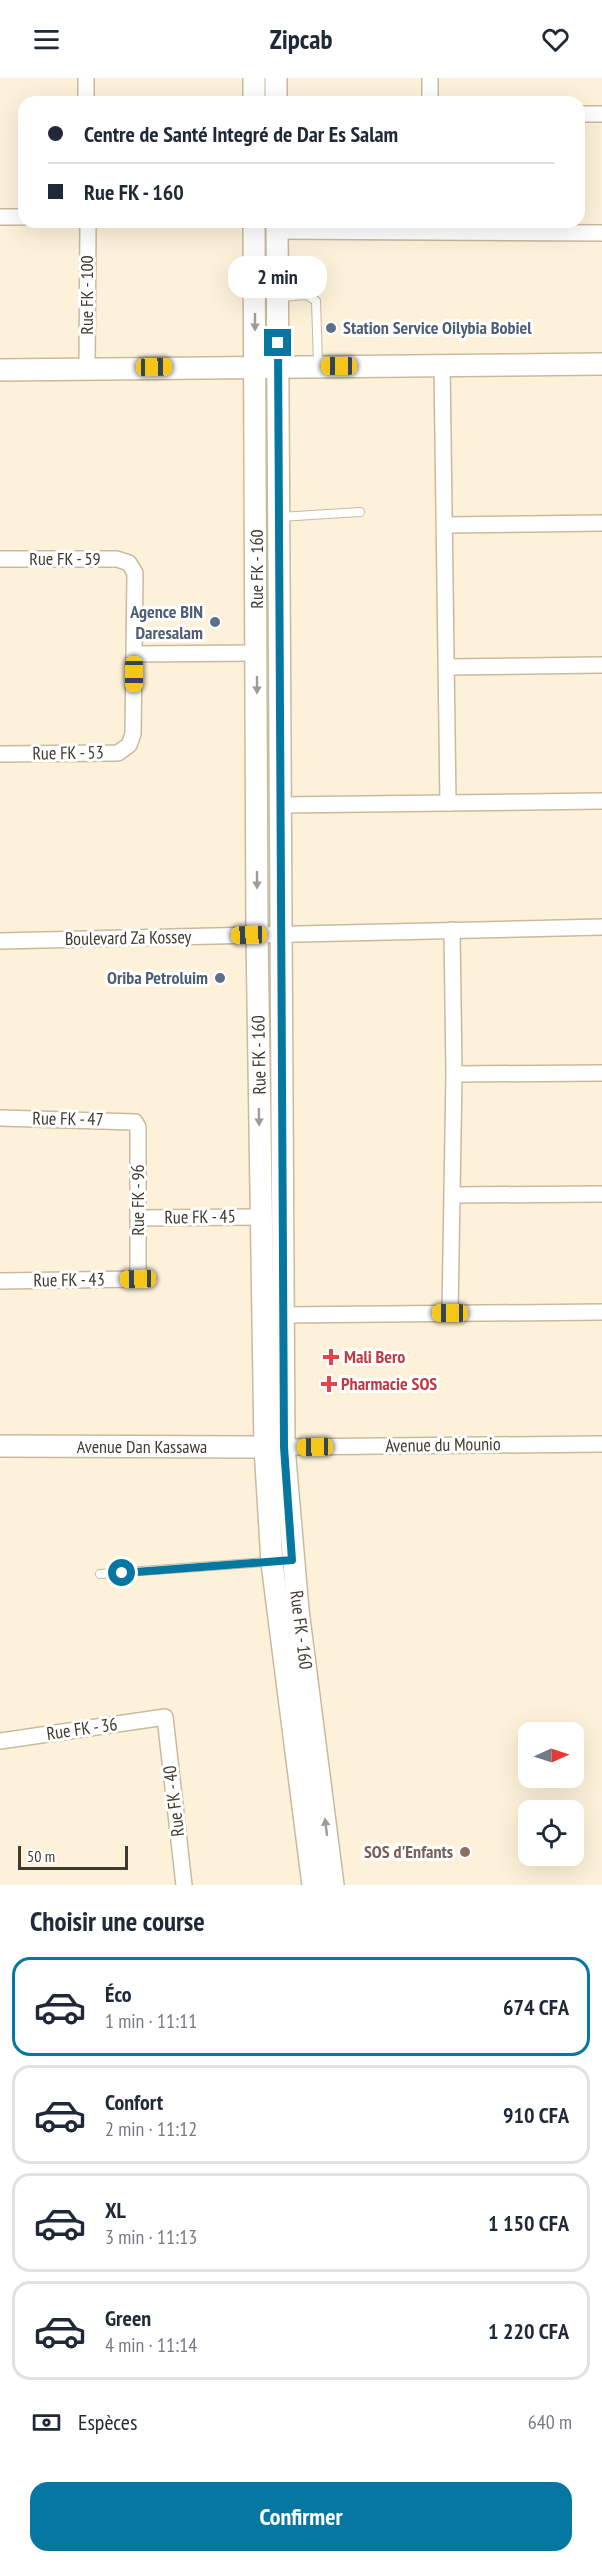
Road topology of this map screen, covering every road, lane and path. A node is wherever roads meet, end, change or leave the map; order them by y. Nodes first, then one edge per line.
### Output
1 (86, 78) edge
2 (254, 78) edge
3 (276, 78) edge
4 (430, 78) edge
5 (86, 96) edge
6 (254, 96) edge
7 (276, 96) edge
8 (430, 96) edge
9 (585, 114) edge
10 (602, 114) edge
11 (0, 217) edge
12 (18, 217) edge
13 (88, 228) edge
14 (254, 228) edge
15 (277, 228) edge
16 (457, 228) edge
17 (602, 233) edge
18 (278, 297) junction
19 (602, 364) edge
20 (442, 365) junction
21 (255, 366) junction
22 (278, 366) junction
23 (318, 366) junction
24 (87, 368) junction
25 (0, 370) edge
26 (360, 512) dead end
27 (278, 517) junction
28 (602, 523) edge
29 (445, 525) junction
30 (0, 559) edge
31 (129, 563) joint
32 (258, 653) junction
33 (134, 654) junction
34 (602, 665) edge
35 (447, 667) junction
36 (0, 754) edge
37 (602, 801) edge
38 (448, 803) junction
39 (281, 805) junction
40 (602, 927) edge
41 (452, 930) junction
42 (282, 934) junction
43 (257, 935) junction
44 (0, 941) edge
45 (602, 1073) edge
46 (454, 1074) junction
47 (0, 1118) edge
48 (135, 1122) joint
49 (602, 1194) edge
50 (452, 1195) junction
51 (261, 1216) junction
52 (138, 1218) junction
53 (138, 1279) joint
54 (0, 1281) edge
55 (602, 1312) edge
56 (450, 1313) junction
57 (284, 1315) junction
58 (602, 1444) edge
59 (0, 1446) edge
60 (274, 1447) junction
61 (288, 1561) junction
62 (100, 1574) dead end
63 (165, 1718) joint
64 (0, 1741) edge
65 (184, 1885) edge
66 (313, 1885) edge
67 (333, 1885) edge

1 - 5 street
2 - 6 main road
3 - 7 main road
4 - 8 street
9 - 10 street
11 - 12 street
13 - 24 street, Rue FK - 100
14 -> 21 main road, Rue FK - 160
15 - 18 main road, Rue FK - 160
16 - 17 street
18 - 22 main road, Rue FK - 160
18 - 23 lane
19 - 20 main road
20 - 23 main road
20 - 29 street
21 - 22 main road
21 - 24 main road
21 - 32 main road, Rue FK - 160
22 - 23 main road
22 - 27 main road, Rue FK - 160
24 - 25 main road
26 - 27 lane
27 - 39 main road, Rue FK - 160
28 - 29 street
29 - 35 street
30 - 31 street, Rue FK - 59
31 - 33 street, Rue FK - 53
32 - 33 street
32 -> 43 main road, Rue FK - 160
33 - 36 street, Rue FK - 53
34 - 35 street
35 - 38 street
37 - 38 street
38 - 39 street
39 - 42 main road, Rue FK - 160
40 - 41 street, Boulevard Za Kossey
41 - 42 street, Boulevard Za Kossey
41 - 46 street
42 - 43 street, Boulevard Za Kossey
42 - 57 main road, Rue FK - 160
43 - 44 street, Boulevard Za Kossey
43 -> 51 main road, Rue FK - 160
45 - 46 street
46 - 50 street
47 - 48 street, Rue FK - 47
48 - 52 street, Rue FK - 96
49 - 50 street
50 - 56 street
51 - 52 street, Rue FK - 45
51 - 60 main road, Rue FK - 160
52 - 53 street, Rue FK - 96
53 - 54 street, Rue FK - 43
55 - 56 street
56 - 57 street
57 - 60 main road, Rue FK - 160
58 - 60 street, Avenue du Mounio
59 - 60 main road, Avenue Dan Kassawa
60 - 61 main road, Rue FK - 160
61 - 62 lane
61 - 66 main road, Rue FK - 160
67 -> 61 main road, Rue FK - 160
63 - 64 street, Rue FK - 36
63 - 65 street, Rue FK - 40

